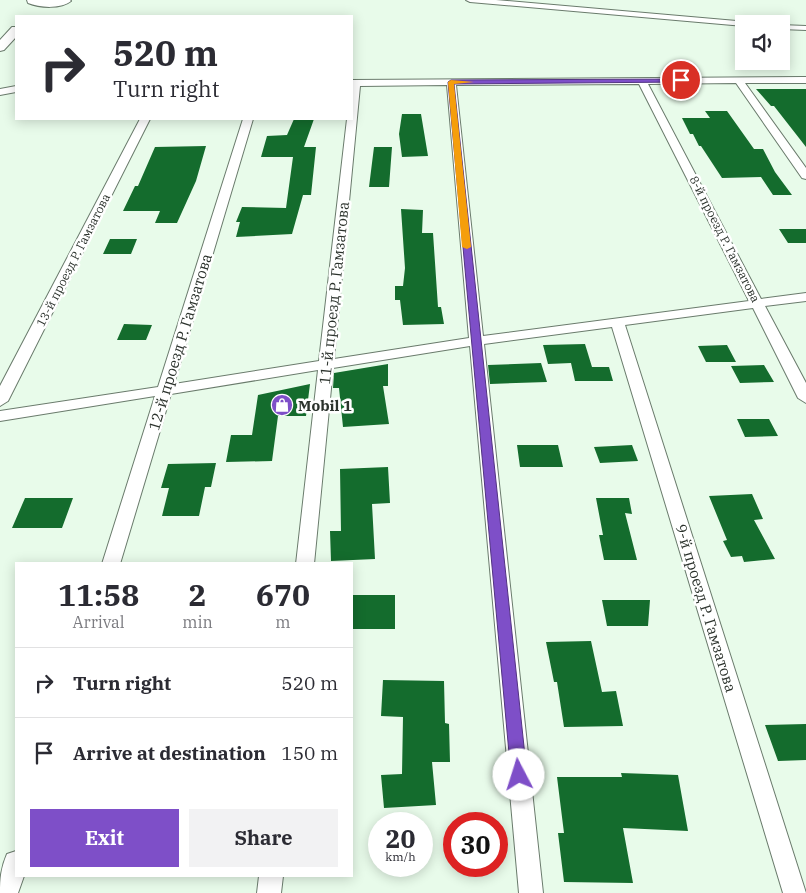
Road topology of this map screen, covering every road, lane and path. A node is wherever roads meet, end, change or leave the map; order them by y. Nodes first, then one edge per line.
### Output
1 (470, 0) edge
2 (66, 1) edge
3 (31, 3) edge
4 (48, 15) edge
5 (735, 23) edge
6 (790, 27) edge
7 (806, 28) edge
8 (15, 32) edge
9 (15, 46) edge
10 (3, 52) edge
11 (738, 80) junction
12 (806, 80) edge
13 (642, 81) junction
14 (451, 82) junction
15 (353, 83) edge
16 (15, 89) edge
17 (0, 92) edge
18 (144, 120) edge
19 (248, 120) edge
20 (350, 120) edge
21 (806, 176) edge
22 (806, 297) edge
23 (759, 305) junction
24 (618, 322) junction
25 (476, 341) junction
26 (328, 363) junction
27 (166, 391) junction
28 (806, 398) edge
29 (0, 401) edge
30 (0, 416) edge
31 (112, 562) edge
32 (305, 562) edge
33 (15, 865) edge
34 (271, 877) edge
35 (6, 893) edge
36 (269, 893) edge
37 (531, 893) edge
38 (795, 893) edge

1 - 5 street
2 - 3 main road
2 - 4 main road
6 - 7 street
8 - 10 main road
9 - 10 main road
11 - 12 street
11 - 13 street
11 - 21 street
13 - 14 street
13 - 23 street, 8-й проезд Р. Гамзатова
14 - 15 street
14 - 25 street
16 - 17 street
18 - 29 street, 13-й проезд Р. Гамзатова
19 - 27 street, 12-й проезд Р. Гамзатова
20 - 26 street, 11-й проезд Р. Гамзатова
22 - 23 street
23 - 24 street
23 - 28 street, 8-й проезд Р. Гамзатова
24 - 25 street
24 - 38 street, 9-й проезд Р. Гамзатова
25 - 26 street
25 - 37 street
26 - 27 street
26 - 32 street, 11-й проезд Р. Гамзатова
27 - 30 street
27 - 31 street, 12-й проезд Р. Гамзатова
33 - 35 street
34 - 36 street

